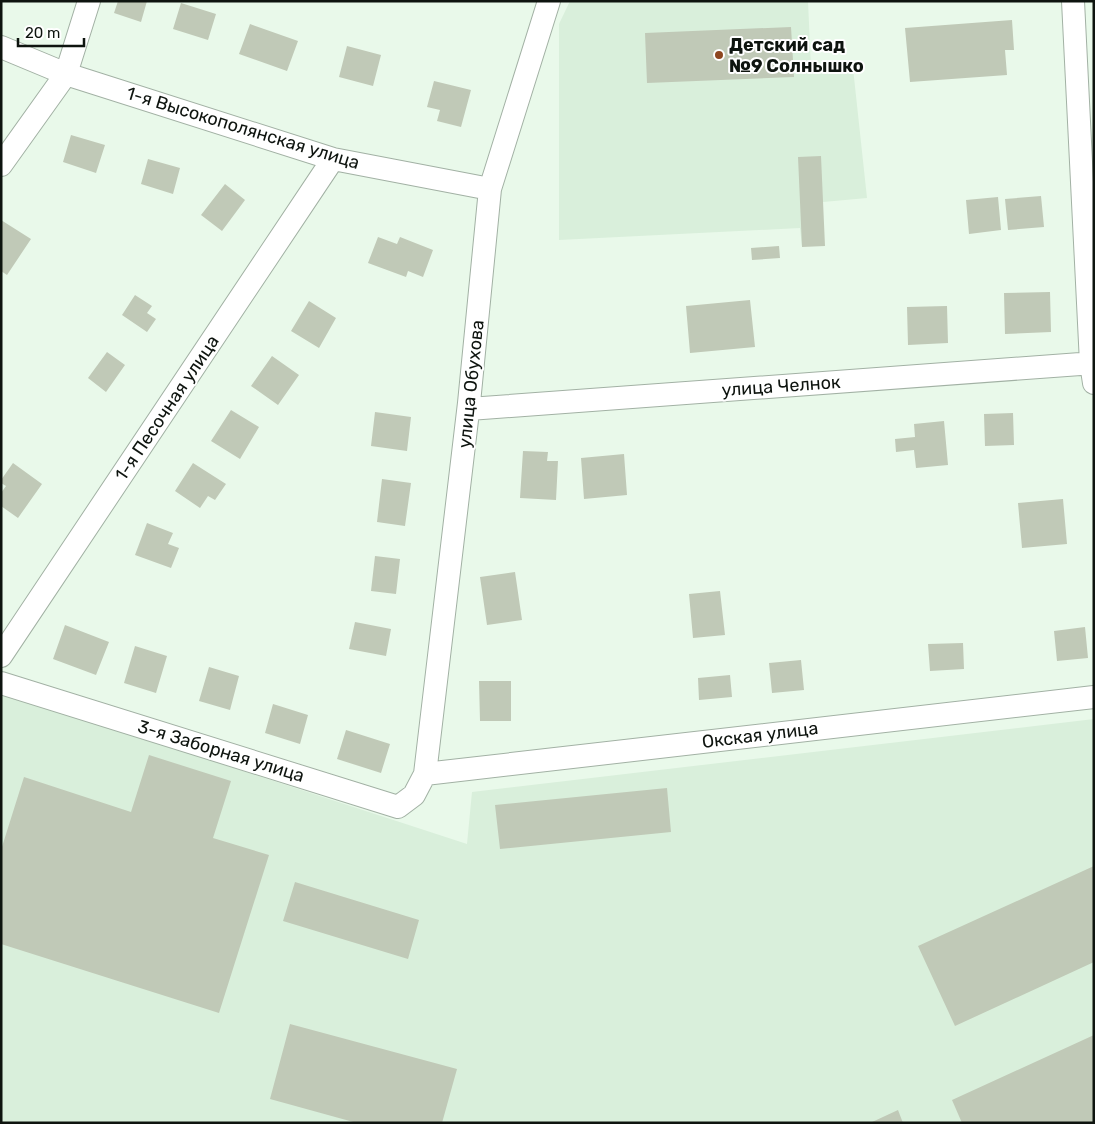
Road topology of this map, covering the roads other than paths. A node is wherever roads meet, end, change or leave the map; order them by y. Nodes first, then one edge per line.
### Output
1 (89, 1) edge
2 (549, 1) edge
3 (1072, 1) edge
4 (1, 47) edge
5 (66, 74) junction
6 (333, 159) junction
7 (1, 165) edge
8 (490, 189) junction
9 (1093, 370) edge
10 (469, 409) junction
11 (1, 656) edge
12 (1, 682) edge
13 (1094, 697) edge
14 (425, 774) junction

1 - 5 street
2 - 8 street, улица Обухова
3 - 9 street
4 - 5 street, 1-я Высокополянская улица
5 - 6 street, 1-я Высокополянская улица
5 - 7 street
6 - 8 street, 1-я Высокополянская улица
6 - 11 street, 1-я Песочная улица
8 - 10 street, улица Обухова
9 - 10 street, улица Челнок
10 - 14 street, улица Обухова
12 - 14 street, 3-я Заборная улица
13 - 14 street, Окская улица

